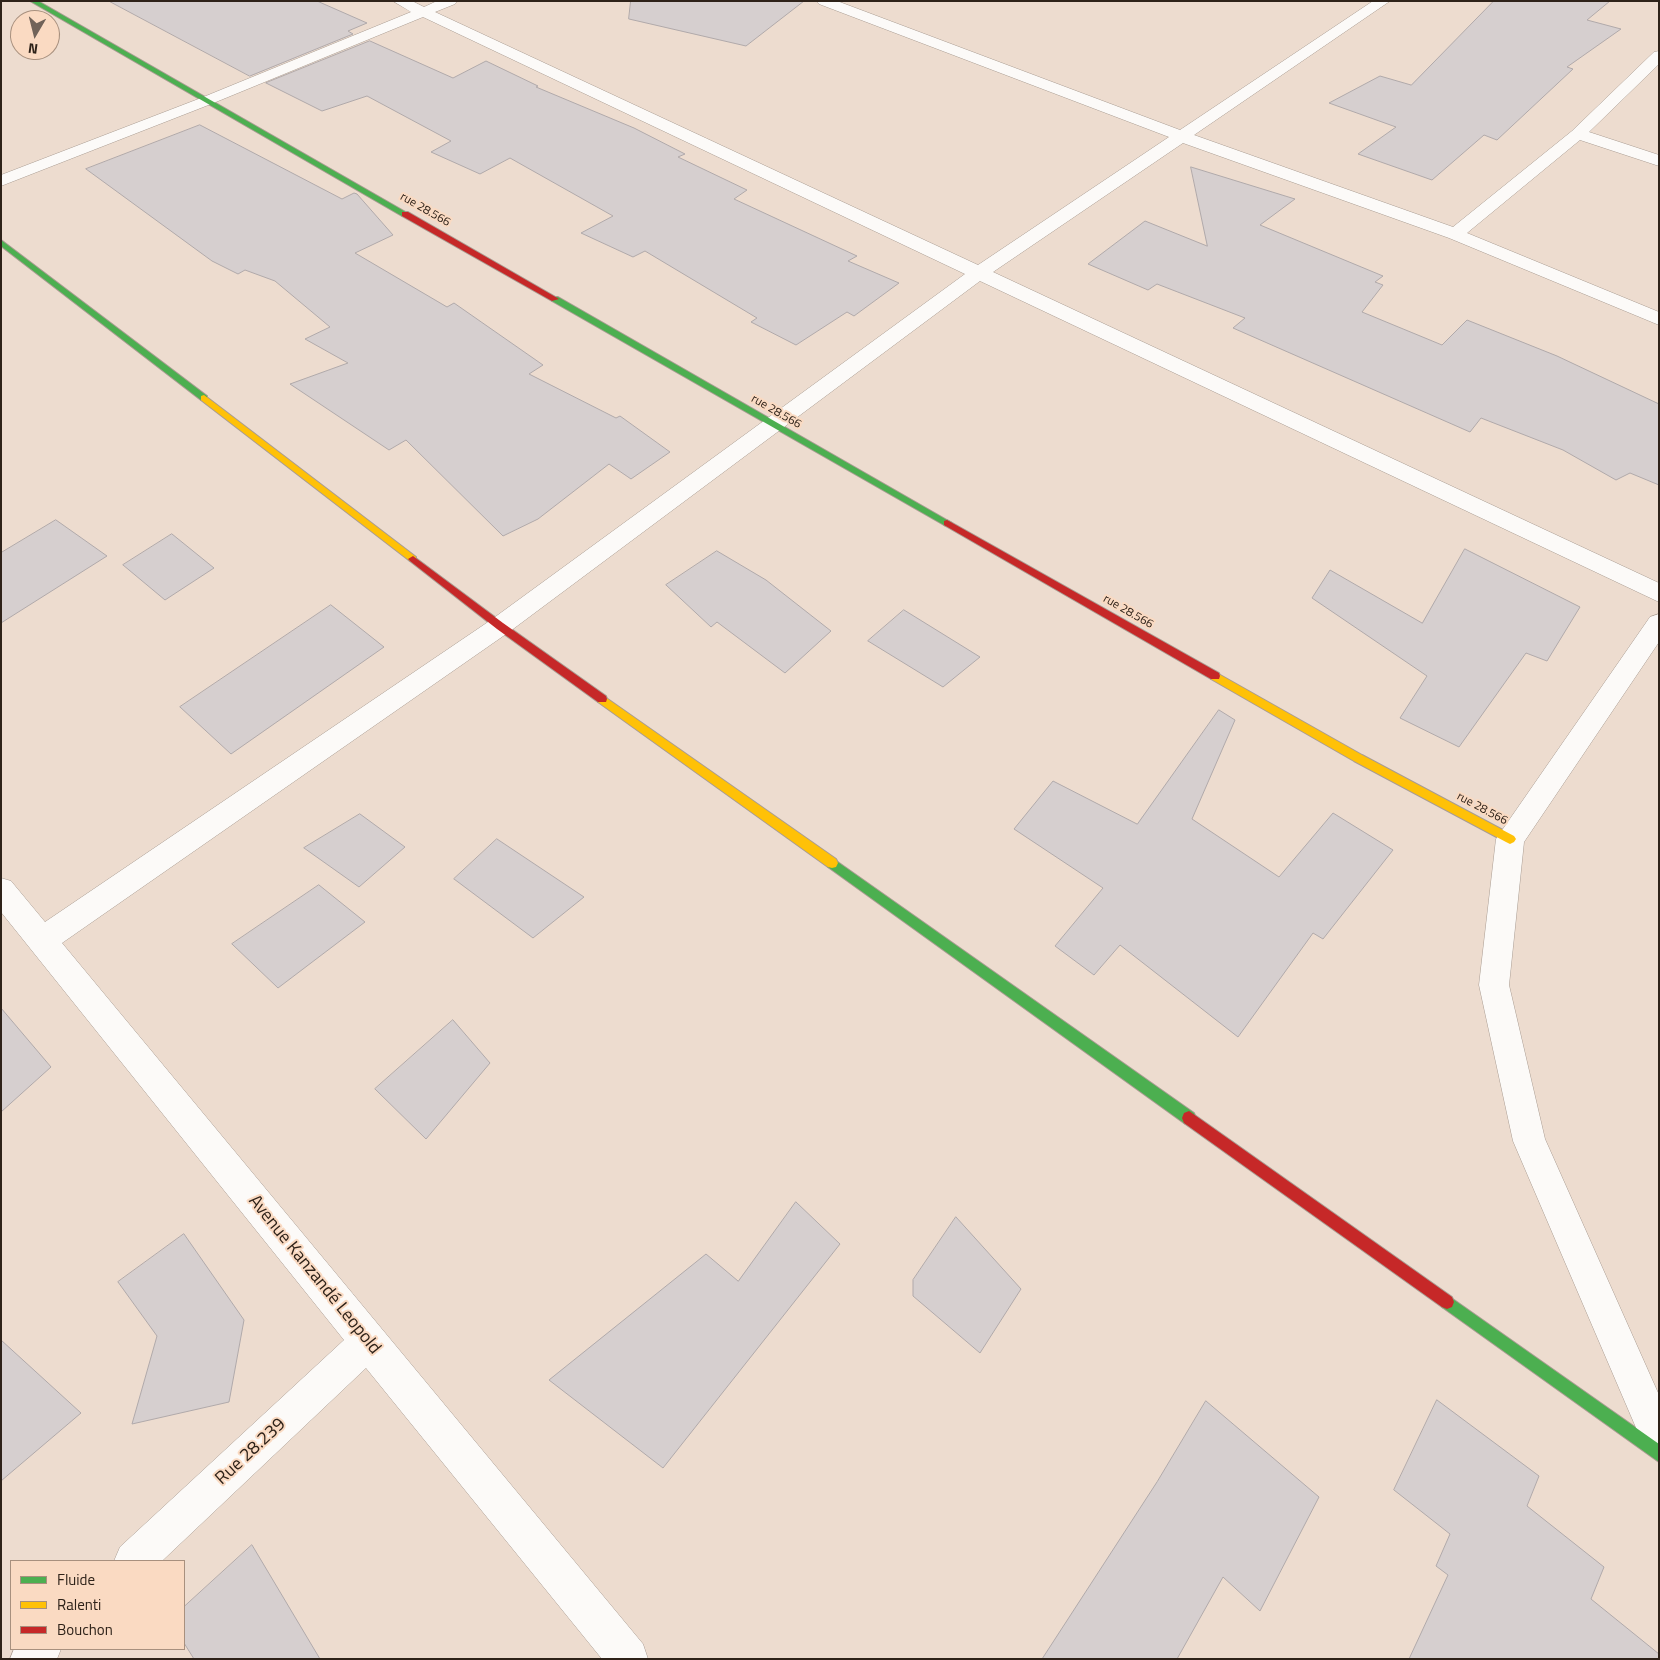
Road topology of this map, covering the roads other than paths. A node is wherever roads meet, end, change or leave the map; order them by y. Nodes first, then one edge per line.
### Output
1 (33, 1) edge
2 (400, 1) edge
3 (450, 1) edge
4 (824, 1) edge
5 (1383, 1) edge
6 (423, 12) junction
7 (1659, 55) edge
8 (206, 101) junction
9 (1578, 134) junction
10 (1183, 136) junction
11 (1659, 161) edge
12 (1, 181) edge
13 (1454, 234) junction
14 (1, 242) edge
15 (979, 273) junction
16 (1659, 320) edge
17 (773, 426) junction
18 (1659, 593) edge
19 (1659, 623) edge
20 (500, 626) junction
21 (1510, 839) junction
22 (1, 890) edge
23 (42, 940) junction
24 (368, 1342) junction
25 (1659, 1438) edge
26 (1659, 1454) edge
27 (135, 1560) edge
28 (40, 1650) edge
29 (30, 1659) edge
30 (628, 1659) edge

1 - 8 street, rue 28.566
2 - 6 street
3 - 6 street
4 - 10 street
5 - 10 street
6 - 8 street
6 - 15 street
7 - 9 street
8 - 12 street
8 - 17 street, rue 28.566
9 - 11 street
9 - 13 street
10 - 13 street
10 - 15 street
13 - 16 street
14 - 20 street
15 - 17 street
15 - 18 street
17 - 20 street
17 - 21 street, rue 28.566
19 - 21 street
20 - 23 street
20 - 26 street
21 - 25 street
22 - 23 street, Avenue Kanzandé Leopold
23 - 24 street, Avenue Kanzandé Leopold
24 - 27 street, Rue 28.239
24 - 30 street, Avenue Kanzandé Leopold
28 - 29 street

